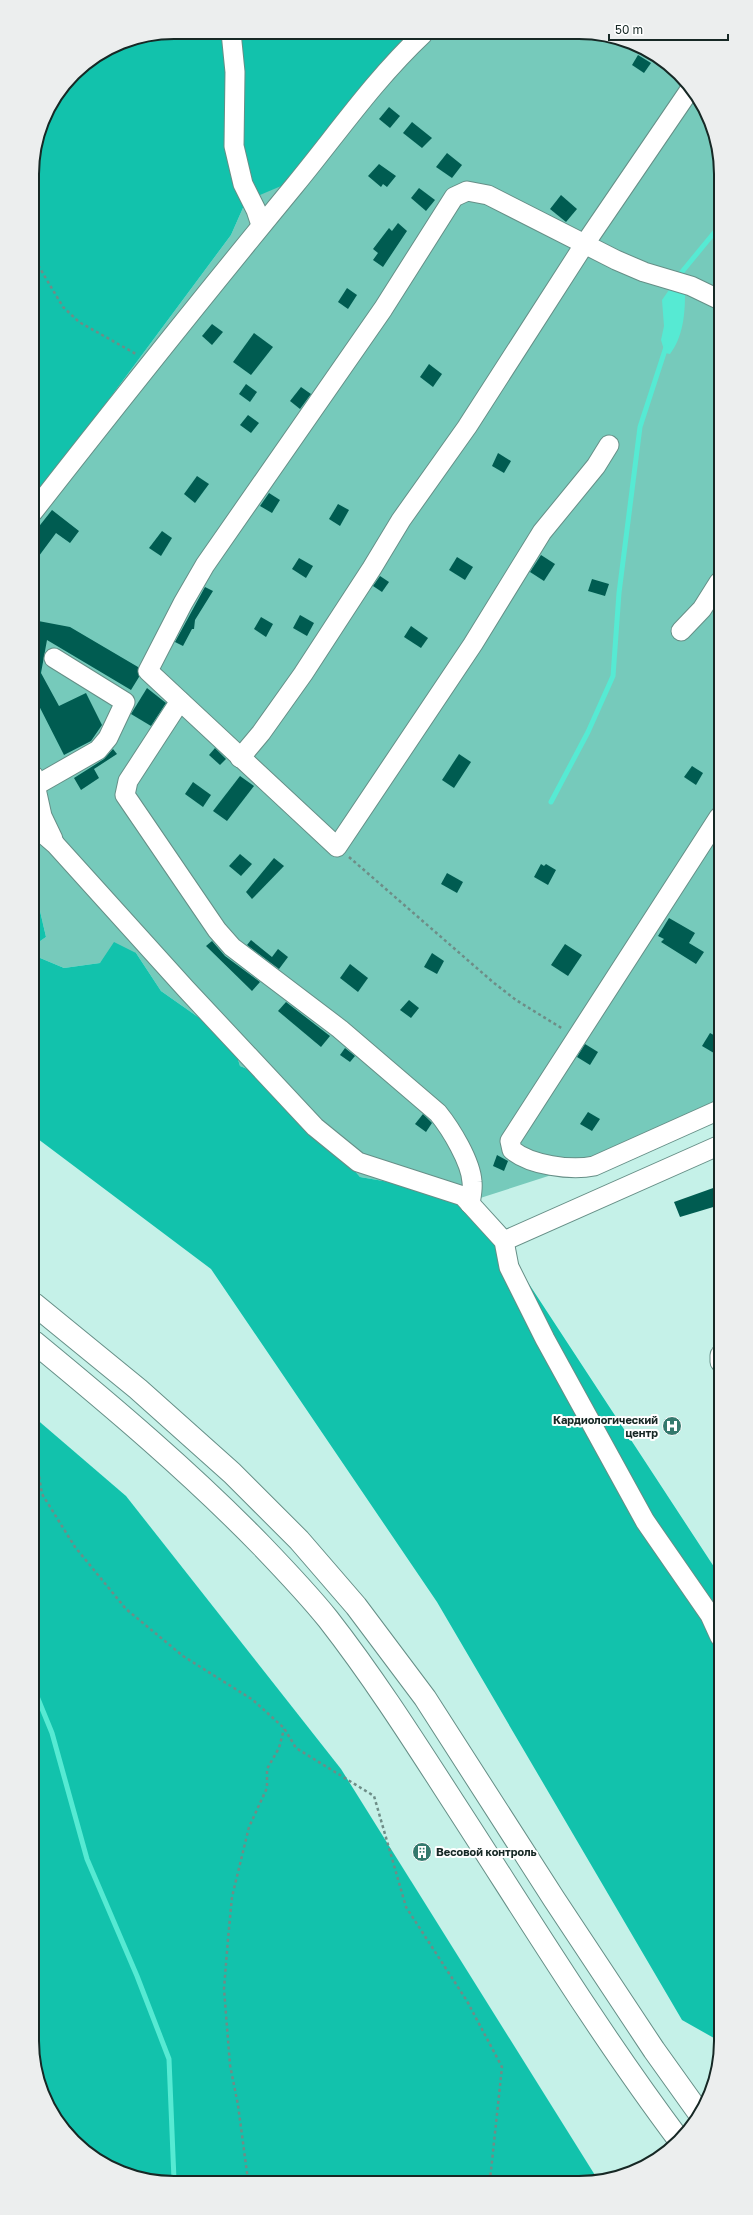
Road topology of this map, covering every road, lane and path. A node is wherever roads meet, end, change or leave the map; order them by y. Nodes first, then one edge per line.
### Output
1 (232, 39) edge
2 (417, 39) edge
3 (687, 94) edge
4 (261, 225) junction
5 (584, 245) junction
6 (39, 267) edge
7 (714, 297) edge
8 (151, 362) junction
9 (609, 445) dead end
10 (39, 504) edge
11 (714, 590) edge
12 (681, 631) dead end
13 (54, 658) dead end
14 (180, 701) junction
15 (240, 758) junction
16 (39, 779) edge
17 (39, 803) edge
18 (714, 824) edge
19 (39, 830) edge
20 (55, 844) junction
21 (337, 847) junction
22 (576, 1038) junction
23 (714, 1113) edge
24 (714, 1148) edge
25 (470, 1204) junction
26 (504, 1241) junction
27 (39, 1308) edge
28 (39, 1346) edge
29 (39, 1474) edge
30 (714, 1624) edge
31 (284, 1728) junction
32 (696, 2108) edge
33 (675, 2135) edge
34 (247, 2176) edge
35 (490, 2176) edge

1 - 4 lane
2 - 4 lane
3 - 5 lane
4 - 8 lane
5 - 7 lane
5 - 14 lane
5 - 15 lane
6 - 8 path
8 - 10 lane
9 - 21 lane
11 - 12 lane
13 - 16 lane
14 - 15 lane
14 - 25 lane
15 - 21 lane
17 - 20 lane
18 - 22 lane
19 - 20 lane
20 - 25 lane
21 - 22 path
22 - 23 lane
24 - 26 lane
25 - 26 lane
26 - 30 lane
27 - 32 highway
28 - 33 highway
29 - 31 path
31 - 34 path
31 - 35 path

